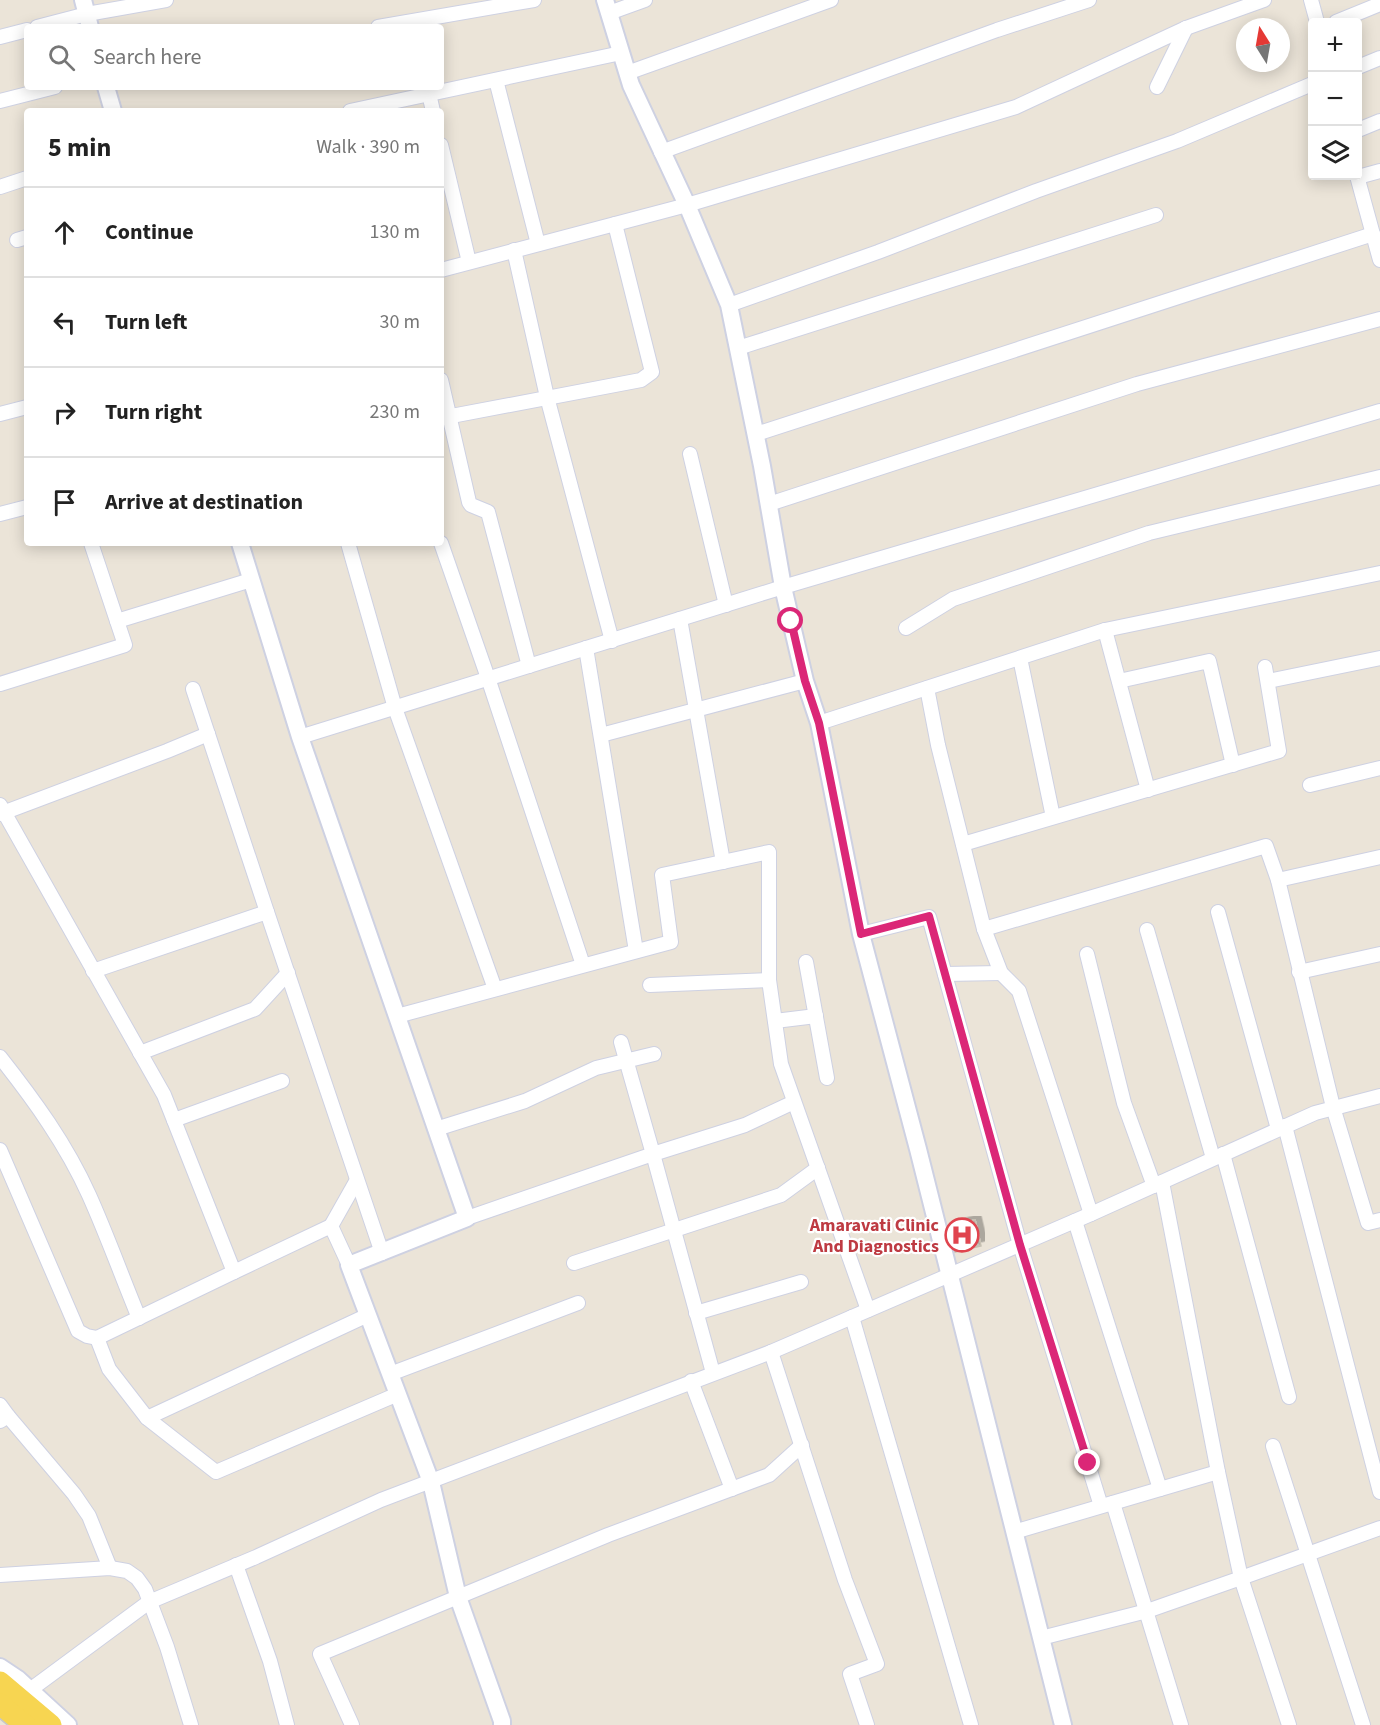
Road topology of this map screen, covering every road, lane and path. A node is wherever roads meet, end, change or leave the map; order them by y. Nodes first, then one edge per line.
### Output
1 (166, 0) edge
2 (534, 0) edge
3 (645, 0) edge
4 (831, 0) edge
5 (1089, 0) edge
6 (1264, 0) edge
7 (1311, 0) edge
8 (1380, 4) edge
9 (607, 6) edge
10 (86, 14) edge
11 (1316, 18) edge
12 (1346, 18) edge
13 (48, 24) edge
14 (395, 24) edge
15 (1186, 28) junction
16 (24, 31) edge
17 (0, 37) edge
18 (621, 53) junction
19 (1380, 58) edge
20 (1362, 65) edge
21 (627, 73) junction
22 (496, 80) junction
23 (1308, 86) edge
24 (1157, 87) dead end
25 (44, 90) edge
26 (107, 90) edge
27 (429, 94) junction
28 (0, 102) edge
29 (112, 108) edge
30 (368, 108) edge
31 (432, 108) edge
32 (1380, 121) edge
33 (1362, 128) edge
34 (661, 152) junction
35 (444, 158) edge
36 (1380, 171) edge
37 (1362, 175) edge
38 (24, 179) edge
39 (1360, 180) edge
40 (0, 187) edge
41 (687, 205) junction
42 (1374, 211) edge
43 (1156, 215) dead end
44 (615, 224) junction
45 (1373, 234) junction
46 (538, 244) junction
47 (514, 250) junction
48 (1380, 260) edge
49 (469, 262) junction
50 (444, 269) edge
51 (729, 305) junction
52 (1380, 319) edge
53 (738, 348) junction
54 (547, 398) junction
55 (24, 408) edge
56 (1380, 411) edge
57 (0, 414) edge
58 (445, 417) edge
59 (756, 434) junction
60 (690, 454) dead end
61 (1380, 477) edge
62 (769, 504) junction
63 (24, 508) edge
64 (0, 514) edge
65 (92, 546) edge
66 (241, 546) edge
67 (349, 546) edge
68 (442, 546) edge
69 (1380, 573) edge
70 (251, 580) junction
71 (783, 587) junction
72 (726, 605) junction
73 (680, 619) junction
74 (117, 621) junction
75 (906, 628) dead end
76 (1105, 630) junction
77 (612, 640) junction
78 (586, 648) junction
79 (1020, 658) junction
80 (1380, 658) edge
81 (529, 666) junction
82 (1265, 667) dead end
83 (488, 678) junction
84 (805, 681) junction
85 (1119, 681) junction
86 (1268, 681) junction
87 (0, 684) edge
88 (927, 688) junction
89 (193, 689) dead end
90 (395, 708) junction
91 (696, 710) junction
92 (819, 723) junction
93 (208, 734) junction
94 (601, 735) junction
95 (300, 737) junction
96 (1233, 765) junction
97 (1380, 768) edge
98 (1310, 785) dead end
99 (1148, 790) junction
100 (1, 810) edge
101 (1053, 817) junction
102 (963, 844) junction
103 (1380, 857) edge
104 (723, 862) junction
105 (1278, 880) junction
106 (267, 912) junction
107 (1218, 912) dead end
108 (984, 929) junction
109 (1148, 930) dead end
110 (861, 934) junction
111 (636, 951) junction
112 (1087, 954) dead end
113 (1380, 954) edge
114 (806, 962) dead end
115 (583, 965) junction
116 (93, 971) junction
117 (1299, 972) junction
118 (288, 973) junction
119 (1001, 973) junction
120 (945, 974) junction
121 (769, 980) junction
122 (650, 985) dead end
123 (495, 989) junction
124 (397, 1016) junction
125 (816, 1016) junction
126 (775, 1021) junction
127 (621, 1042) dead end
128 (140, 1053) junction
129 (654, 1054) dead end
130 (0, 1057) edge
131 (626, 1061) junction
132 (827, 1078) dead end
133 (282, 1081) dead end
134 (1380, 1096) edge
135 (794, 1102) junction
136 (1334, 1107) junction
137 (174, 1120) junction
138 (1281, 1128) junction
139 (436, 1129) junction
140 (0, 1150) edge
141 (653, 1155) junction
142 (1218, 1156) junction
143 (818, 1168) junction
144 (357, 1179) junction
145 (1158, 1184) junction
146 (1091, 1214) junction
147 (467, 1218) junction
148 (1075, 1221) junction
149 (1380, 1221) edge
150 (331, 1226) junction
151 (674, 1230) junction
152 (1020, 1245) junction
153 (382, 1253) junction
154 (574, 1263) dead end
155 (349, 1264) junction
156 (234, 1272) junction
157 (949, 1275) junction
158 (801, 1282) dead end
159 (578, 1303) dead end
160 (868, 1310) junction
161 (696, 1313) junction
162 (368, 1316) junction
163 (852, 1317) junction
164 (139, 1318) junction
165 (97, 1338) junction
166 (771, 1352) junction
167 (713, 1372) junction
168 (390, 1374) junction
169 (691, 1381) junction
170 (398, 1394) junction
171 (1289, 1397) dead end
172 (3, 1414) edge
173 (147, 1418) junction
174 (802, 1445) junction
175 (1273, 1446) dead end
176 (1218, 1472) junction
177 (431, 1482) junction
178 (732, 1489) junction
179 (1160, 1489) junction
180 (1380, 1492) edge
181 (1107, 1505) junction
182 (1380, 1528) edge
183 (1014, 1532) junction
184 (1308, 1554) junction
185 (236, 1565) junction
186 (110, 1568) junction
187 (0, 1575) edge
188 (1242, 1578) junction
189 (458, 1597) junction
190 (149, 1602) junction
191 (1147, 1611) junction
192 (1041, 1638) junction
193 (0, 1667) edge
194 (0, 1682) edge
195 (30, 1690) junction
196 (0, 1704) edge
197 (0, 1715) edge
198 (12, 1725) edge
199 (25, 1725) edge
200 (51, 1725) edge
201 (68, 1725) edge
202 (191, 1725) edge
203 (287, 1725) edge
204 (352, 1725) edge
205 (502, 1725) edge
206 (867, 1725) edge
207 (971, 1725) edge
208 (1063, 1725) edge
209 (1181, 1725) edge
210 (1289, 1725) edge
211 (1363, 1725) edge

1 - 10 street
2 - 14 street
3 - 9 street
4 - 21 street
5 - 34 street
6 - 15 street
7 - 11 street
8 - 12 street
9 - 18 street
10 - 13 street
15 - 24 street
15 - 41 street
16 - 17 street
18 - 21 street
18 - 22 street
19 - 20 street
21 - 34 street
22 - 27 street
22 - 46 street
23 - 51 street
25 - 28 street
26 - 29 street
27 - 30 street
27 - 31 street
32 - 33 street
34 - 41 street
35 - 49 street
36 - 37 street
38 - 40 street
39 - 42 street
41 - 44 street
41 - 51 street
42 - 45 street
43 - 53 street
44 - 46 street
44 - 54 street
45 - 48 street
45 - 59 street
46 - 47 street
47 - 49 street
47 - 54 street
49 - 50 street
51 - 53 street
52 - 62 street
53 - 59 street
54 - 58 street
54 - 77 street
55 - 57 street
56 - 71 street
58 - 81 street
59 - 62 street
60 - 72 street
61 - 75 street
62 - 71 street
63 - 64 street
65 - 74 street
66 - 70 street
67 - 90 street
68 - 83 street
69 - 76 street
70 - 74 street
70 - 95 street
71 - 72 street
71 - 84 street
72 - 73 street
73 - 77 street
73 - 91 street
74 - 87 street
76 - 79 street
76 - 85 street
77 - 78 street
78 - 81 street
78 - 94 street
79 - 88 street
79 - 101 street
80 - 86 street
81 - 83 street
82 - 86 street
83 - 90 street
83 - 115 street
84 - 91 street
84 - 92 street
85 - 96 street
85 - 99 street
86 - 96 street
88 - 92 street
88 - 102 street
89 - 93 street
90 - 95 street
90 - 123 street
91 - 94 street
91 - 104 street
92 - 110 street
93 - 100 street
93 - 106 street
94 - 111 street
95 - 124 street
96 - 99 street
97 - 98 street
99 - 101 street
100 - 116 street
101 - 102 street
102 - 108 street
103 - 105 street
104 - 111 street
104 - 121 street
105 - 108 street
105 - 117 street
106 - 116 street
106 - 118 street
107 - 138 street
108 - 119 street
109 - 142 street
110 - 120 street
110 - 157 street
111 - 115 street
112 - 145 street
113 - 117 street
114 - 125 street
115 - 123 street
116 - 128 street
117 - 136 street
118 - 128 street
118 - 144 street
119 - 120 street
119 - 146 street
120 - 152 street
121 - 122 street
121 - 126 street
123 - 124 street
124 - 139 street
125 - 126 street
125 - 132 street
126 - 135 street
127 - 131 street
128 - 137 street
129 - 131 street
130 - 164 street
131 - 139 street
131 - 141 street
133 - 137 street
134 - 136 street
135 - 141 street
135 - 143 street
136 - 138 street
136 - 149 street
137 - 156 street
138 - 142 street
138 - 180 street
139 - 147 street
140 - 165 street
141 - 147 street
141 - 151 street
142 - 145 street
142 - 171 street
143 - 151 street
143 - 160 street
144 - 150 street
144 - 153 street
145 - 146 street
145 - 176 street
146 - 148 street
147 - 153 street
148 - 152 street
148 - 179 street
150 - 155 street
150 - 156 street
151 - 154 street
151 - 161 street
152 - 157 street
152 - 181 street
153 - 155 street
155 - 162 street
156 - 164 street
157 - 160 street
157 - 183 street
158 - 161 street
159 - 168 street
160 - 163 street
161 - 167 street
162 - 168 street
162 - 173 street
163 - 166 street
163 - 207 street
164 - 165 street
165 - 173 street
166 - 167 street
166 - 174 street
167 - 169 street
168 - 170 street
169 - 177 street
169 - 178 street
170 - 173 street
170 - 177 street
172 - 186 street
174 - 178 street
174 - 206 street
175 - 184 street
176 - 179 street
176 - 188 street
177 - 185 street
177 - 189 street
178 - 189 street
179 - 181 street
181 - 183 street
181 - 191 street
182 - 184 street
183 - 192 street
184 - 188 street
184 - 211 street
185 - 190 street
185 - 203 street
186 - 187 street
186 - 190 street
188 - 191 street
188 - 210 street
189 - 204 street
189 - 205 street
190 - 195 street
190 - 202 street
191 - 192 street
191 - 209 street
192 - 208 street
193 - 195 street
194 - 200 main road
195 - 201 street
196 - 199 main road
197 - 198 street

